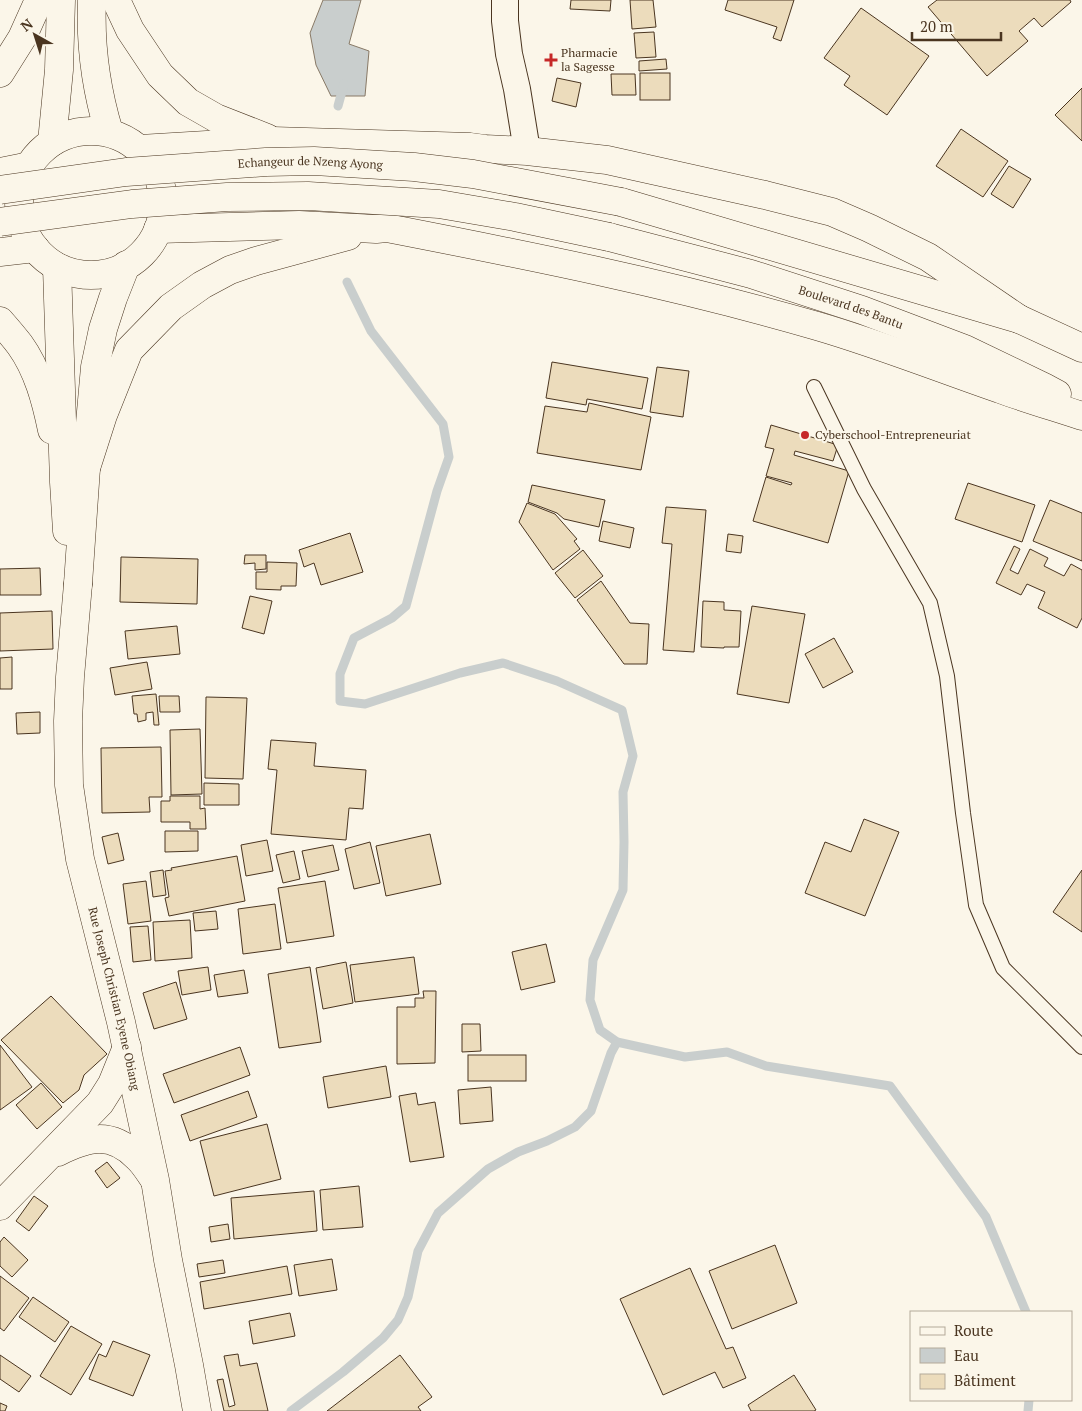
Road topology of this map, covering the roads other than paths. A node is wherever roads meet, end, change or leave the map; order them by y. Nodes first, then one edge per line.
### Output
1 (39, 0) edge
2 (61, 0) edge
3 (92, 0) edge
4 (116, 0) edge
5 (505, 0) edge
6 (0, 73) edge
7 (109, 132) junction
8 (273, 140) junction
9 (52, 142) junction
10 (140, 149) junction
11 (527, 150) junction
12 (30, 166) junction
13 (0, 172) edge
14 (0, 190) edge
15 (0, 222) edge
16 (158, 229) junction
17 (376, 229) junction
18 (35, 248) junction
19 (0, 252) edge
20 (126, 265) junction
21 (58, 267) junction
22 (1019, 319) junction
23 (0, 320) edge
24 (1082, 348) edge
25 (814, 387) dead end
26 (1082, 410) edge
27 (1082, 416) edge
28 (75, 475) junction
29 (127, 1047) junction
30 (1082, 1047) edge
31 (46, 1158) junction
32 (155, 1180) junction
33 (0, 1206) edge
34 (197, 1411) edge

1 - 6 main road
2 - 9 main road
3 - 7 main road
4 - 8 main road
5 - 11 street
7 - 9 main road
7 - 10 main road
8 - 10 main road
8 - 11 main road
9 - 12 main road
10 - 16 main road
11 - 22 main road
12 - 13 main road
12 - 18 main road
14 - 22 main road, Echangeur de Nzeng Ayong, bridge
15 - 26 main road, Boulevard des Bantu, bridge
16 - 17 main road
16 - 20 main road
17 - 27 main road
17 - 28 main road
18 - 19 main road
18 - 21 main road
20 - 21 main road
20 - 28 main road
21 - 28 main road
22 - 24 main road
23 - 28 main road
25 - 30 lane
28 - 29 main road, Rue Joseph Christian Eyene Obiang
29 - 31 main road
29 - 32 main road, Rue Joseph Christian Eyene Obiang
31 - 32 main road
31 - 33 main road
32 - 34 main road, Rue Joseph Christian Eyene Obiang

